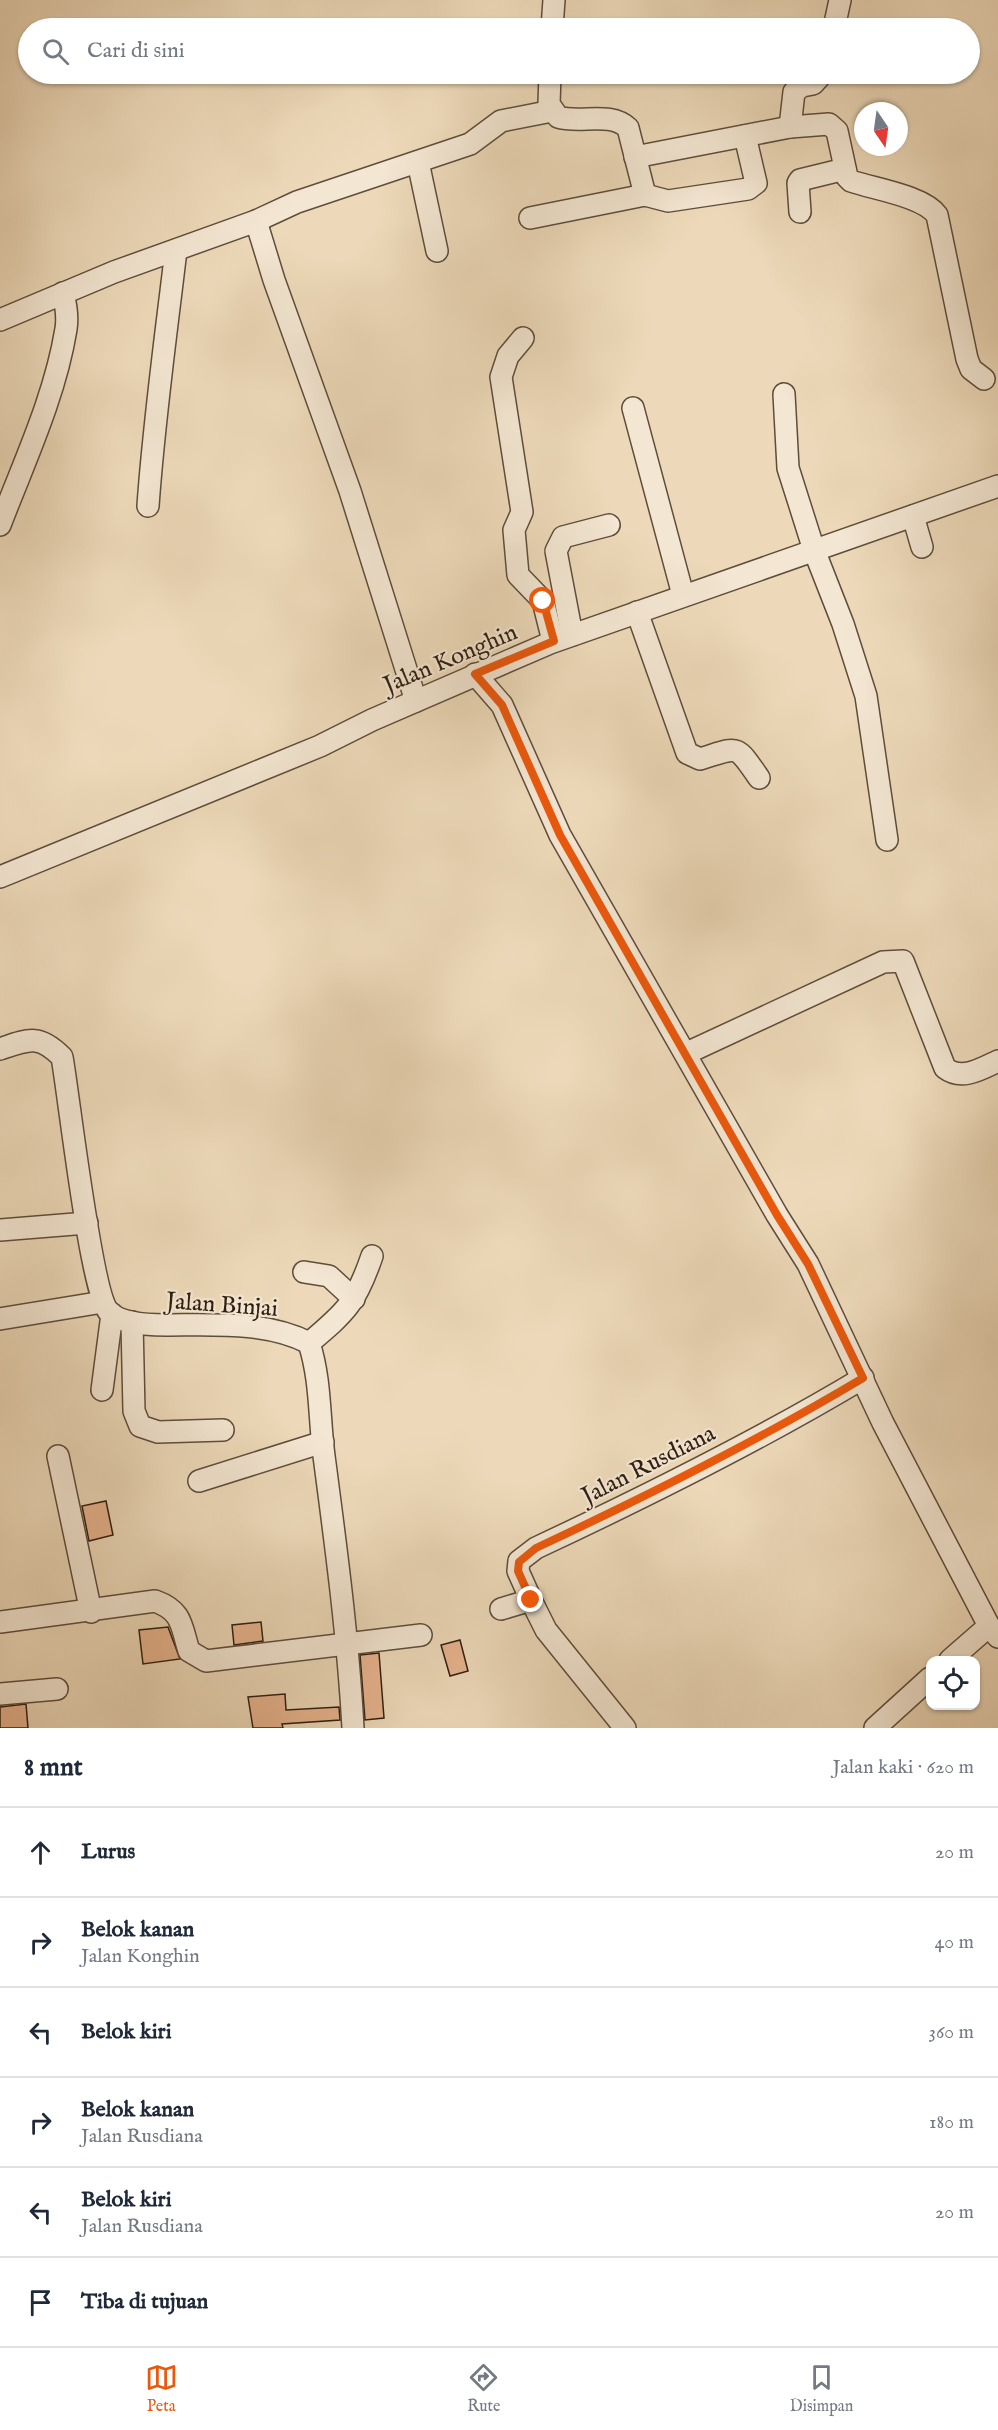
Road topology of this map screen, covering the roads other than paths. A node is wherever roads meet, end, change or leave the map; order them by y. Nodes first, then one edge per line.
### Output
1 (554, 0) edge
2 (840, 0) edge
3 (553, 18) edge
4 (836, 18) edge
5 (550, 84) edge
6 (813, 84) edge
7 (552, 111) junction
8 (790, 127) junction
9 (745, 136) junction
10 (635, 157) junction
11 (418, 162) junction
12 (845, 169) junction
13 (645, 195) junction
14 (800, 212) dead end
15 (530, 218) dead end
16 (256, 221) junction
17 (176, 250) junction
18 (437, 251) dead end
19 (63, 293) junction
20 (0, 320) edge
21 (523, 338) dead end
22 (984, 379) dead end
23 (784, 394) dead end
24 (633, 408) dead end
25 (998, 486) edge
26 (148, 506) dead end
27 (913, 516) junction
28 (0, 525) edge
29 (609, 525) dead end
30 (922, 547) dead end
31 (814, 550) junction
32 (683, 595) junction
33 (637, 612) junction
34 (563, 638) junction
35 (475, 674) junction
36 (416, 701) junction
37 (759, 778) dead end
38 (887, 840) dead end
39 (0, 877) edge
40 (0, 1049) edge
41 (687, 1053) junction
42 (998, 1060) edge
43 (87, 1223) junction
44 (0, 1230) edge
45 (372, 1256) dead end
46 (304, 1272) dead end
47 (354, 1299) junction
48 (107, 1308) junction
49 (0, 1319) edge
50 (132, 1322) junction
51 (309, 1343) junction
52 (863, 1378) junction
53 (102, 1390) dead end
54 (223, 1430) dead end
55 (322, 1442) junction
56 (58, 1456) dead end
57 (199, 1480) dead end
58 (531, 1600) junction
59 (501, 1610) dead end
60 (91, 1612) junction
61 (0, 1622) edge
62 (994, 1631) edge
63 (421, 1635) dead end
64 (349, 1645) junction
65 (956, 1656) edge
66 (926, 1682) edge
67 (57, 1689) dead end
68 (0, 1694) edge
69 (353, 1728) edge
70 (625, 1728) edge
71 (875, 1728) edge

1 - 3 street
2 - 4 street
5 - 7 street
6 - 8 street
7 - 10 street
7 - 11 street
8 - 9 street
8 - 12 street
9 - 10 street
9 - 13 street
10 - 13 street
11 - 16 street
11 - 18 street
12 - 14 street
12 - 22 street
13 - 15 street
16 - 17 street
16 - 36 street
17 - 19 street
17 - 26 street
19 - 20 street
19 - 28 street
21 - 34 street
23 - 31 street
24 - 32 street
25 - 27 street, Jalan Konghin
27 - 30 street
27 - 31 street, Jalan Konghin
29 - 34 street
31 - 32 street, Jalan Konghin
31 - 38 street
32 - 33 street, Jalan Konghin
33 - 34 street, Jalan Konghin
33 - 37 street
34 - 35 street, Jalan Konghin
35 - 36 street, Jalan Konghin
35 - 41 street
36 - 39 street, Jalan Konghin
40 - 43 street
41 - 42 street
41 - 52 street
43 - 44 street
43 - 48 street
45 - 47 street
46 - 47 street
47 - 51 street
48 - 49 street
48 - 50 street, Jalan Binjai
48 - 53 street
50 - 51 street, Jalan Binjai
50 - 54 street
51 - 55 street
52 - 58 street, Jalan Rusdiana
52 - 62 street
55 - 57 street
55 - 64 street
56 - 60 street
58 - 59 street
58 - 70 street, Jalan Rusdiana
60 - 61 street
60 - 64 street
62 - 65 street
63 - 64 street
64 - 69 street
66 - 71 street
67 - 68 street

